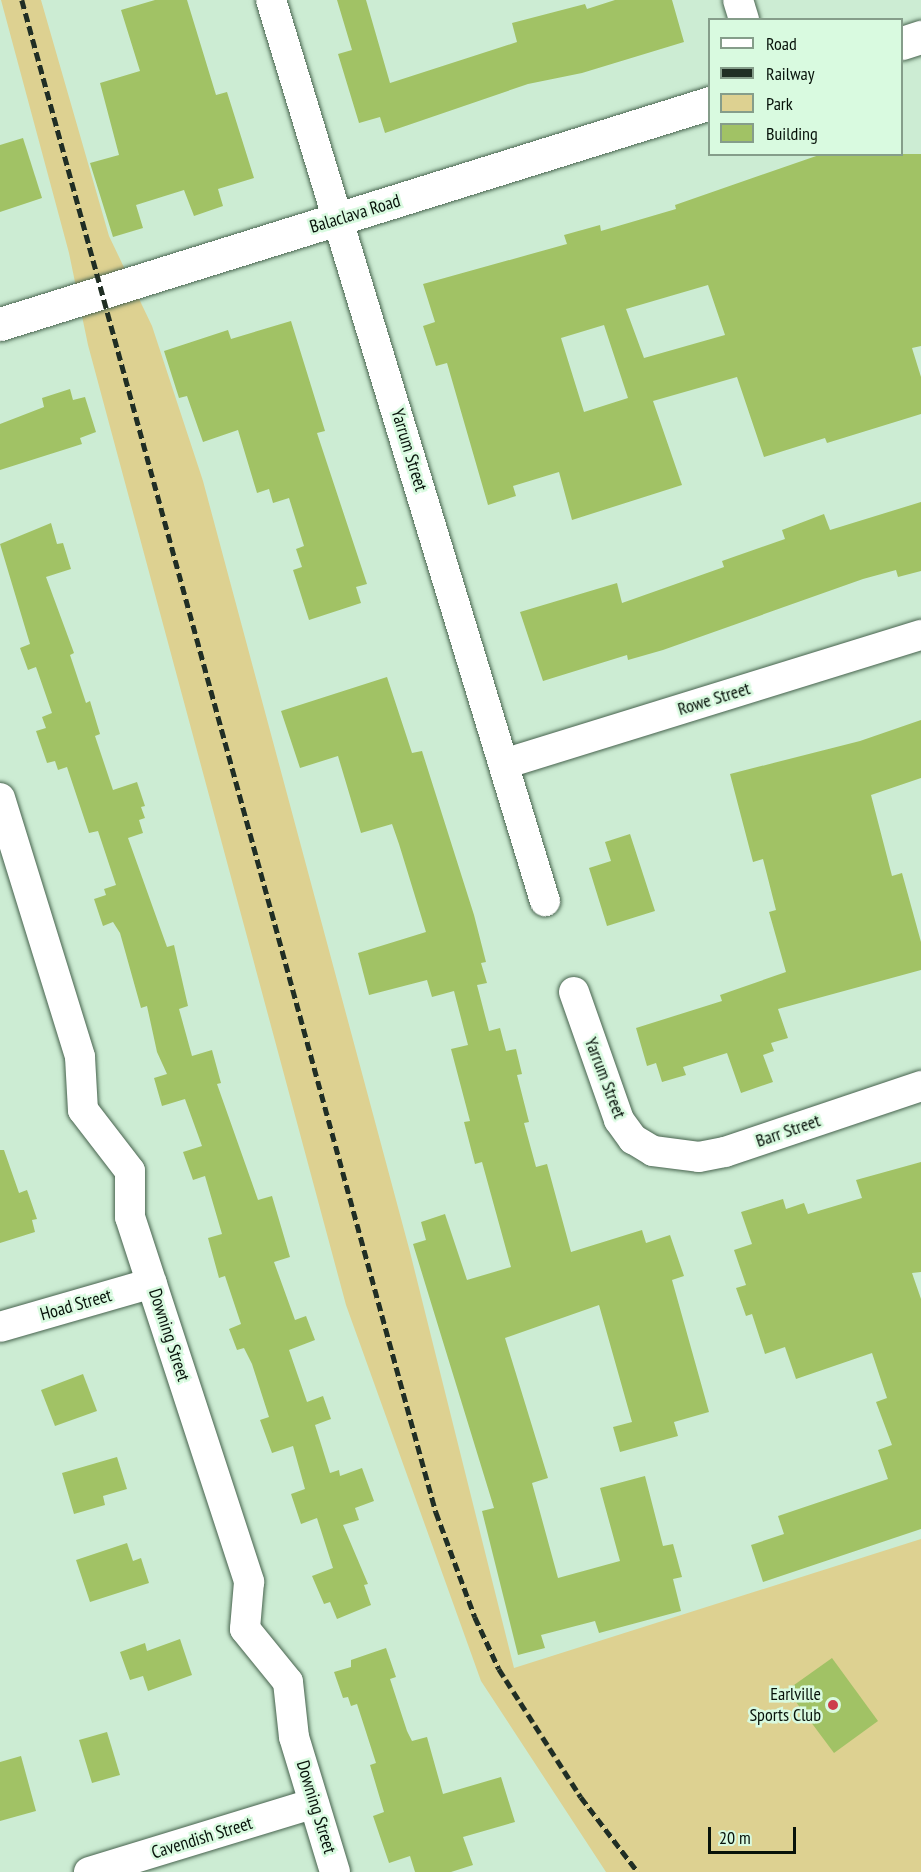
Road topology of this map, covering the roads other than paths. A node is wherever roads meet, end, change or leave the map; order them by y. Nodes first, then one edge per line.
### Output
1 (272, 0) edge
2 (738, 0) edge
3 (743, 18) edge
4 (921, 37) edge
5 (903, 43) edge
6 (708, 104) edge
7 (337, 219) junction
8 (0, 324) edge
9 (921, 635) edge
10 (507, 763) junction
11 (0, 798) edge
12 (545, 900) dead end
13 (574, 992) dead end
14 (921, 1086) edge
15 (653, 1151) joint
16 (152, 1283) junction
17 (0, 1327) edge
18 (314, 1803) junction
19 (89, 1872) edge
20 (335, 1872) edge

1 - 7 street, Yarrum Street
2 - 3 street
4 - 5 street
6 - 7 street, Balaclava Road
7 - 8 street, Balaclava Road
7 - 10 street, Yarrum Street
9 - 10 street, Rowe Street
10 - 12 street, Yarrum Street
11 - 16 street, Downing Street
13 - 15 street, Yarrum Street
14 - 15 street, Barr Street
16 - 17 street, Hoad Street
16 - 18 street, Downing Street
18 - 19 street, Cavendish Street
18 - 20 street, Downing Street

